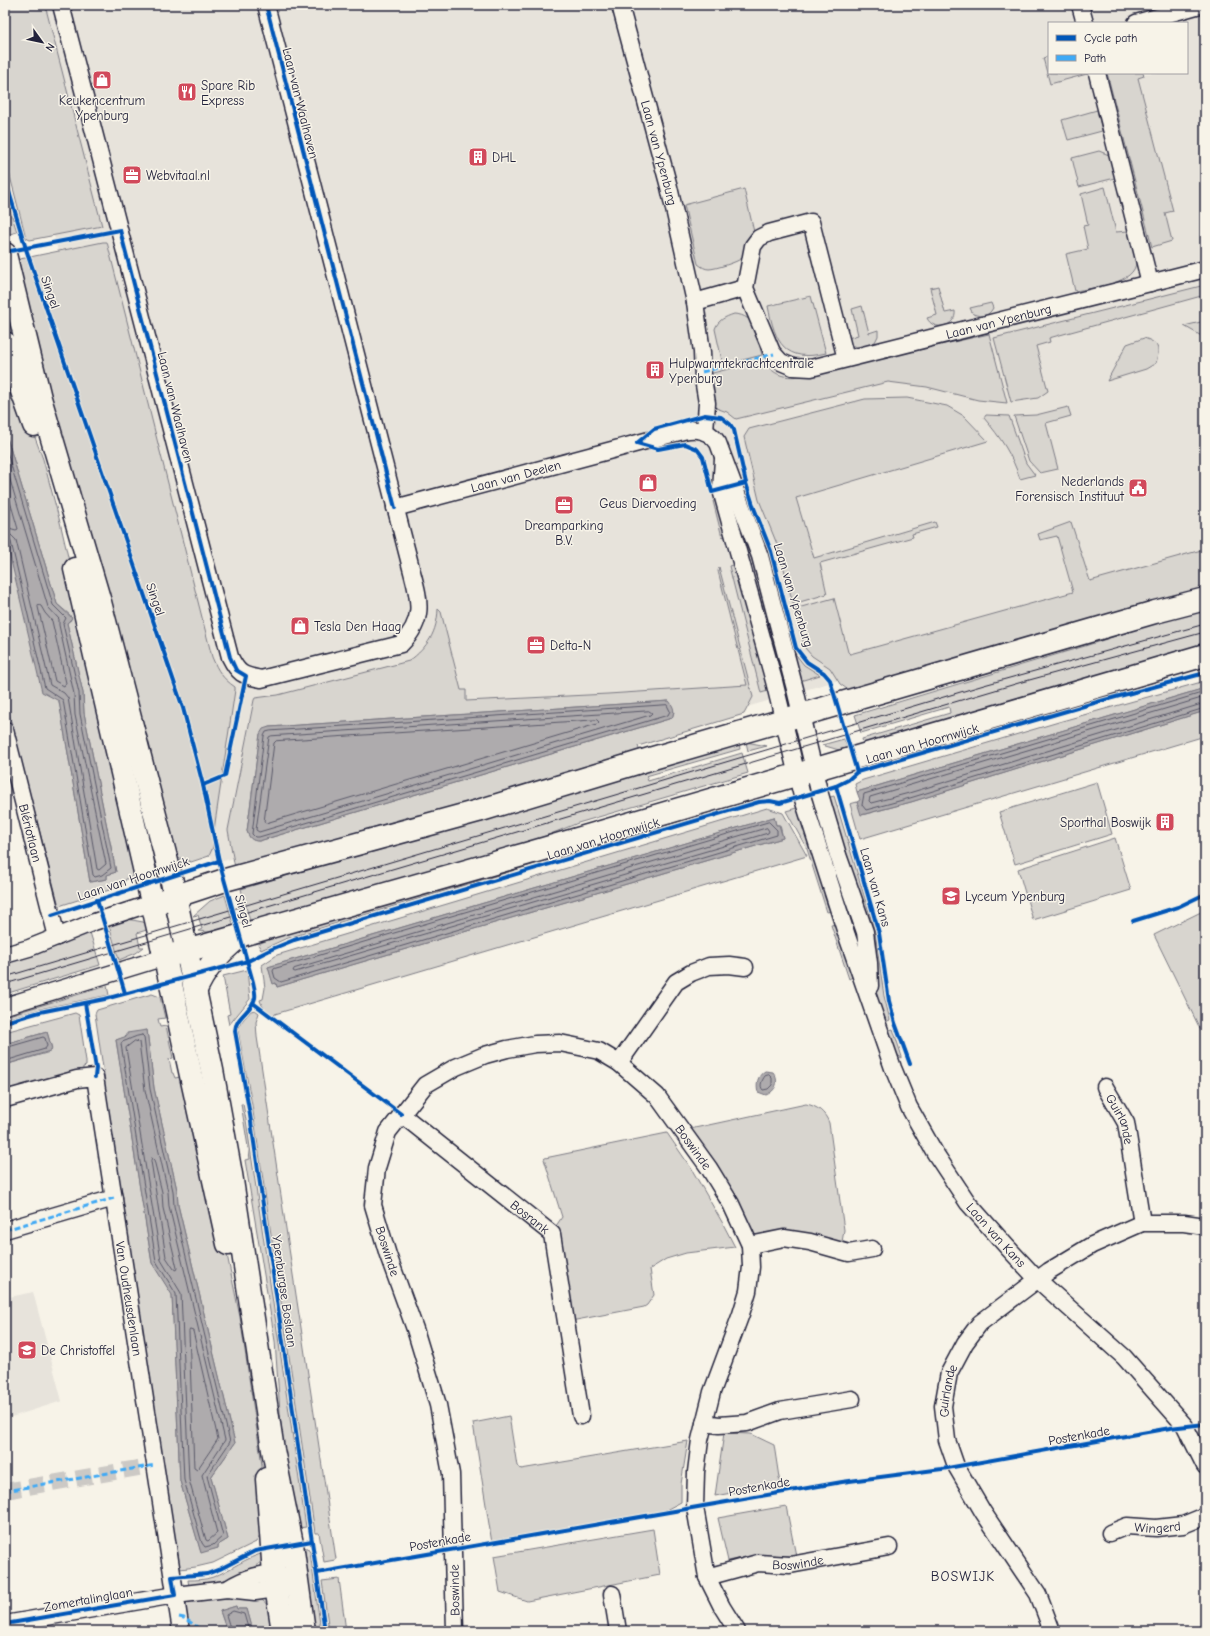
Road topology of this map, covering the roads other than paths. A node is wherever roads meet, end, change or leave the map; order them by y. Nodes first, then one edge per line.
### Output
1 (61, 5) edge
2 (266, 5) edge
3 (620, 5) edge
4 (1080, 5) edge
5 (1200, 5) edge
6 (1085, 22) edge
7 (1140, 22) edge
8 (1097, 74) edge
9 (5, 254) edge
10 (1205, 270) edge
11 (1150, 283) junction
12 (745, 288) junction
13 (8, 292) edge
14 (695, 302) junction
15 (5, 343) edge
16 (846, 359) junction
17 (706, 432) junction
18 (394, 508) junction
19 (1205, 599) edge
20 (1205, 655) edge
21 (792, 717) junction
22 (5, 730) edge
23 (805, 771) junction
24 (175, 896) junction
25 (152, 904) junction
26 (240, 936) junction
27 (57, 937) junction
28 (186, 950) junction
29 (5, 955) edge
30 (165, 957) junction
31 (746, 967) dead end
32 (195, 992) junction
33 (5, 1006) edge
34 (619, 1062) junction
35 (1105, 1087) dead end
36 (5, 1099) edge
37 (401, 1114) junction
38 (114, 1198) junction
39 (1142, 1223) junction
40 (1205, 1226) edge
41 (5, 1230) edge
42 (750, 1245) junction
43 (872, 1249) dead end
44 (1038, 1280) junction
45 (852, 1399) dead end
46 (581, 1416) dead end
47 (704, 1423) junction
48 (1205, 1466) edge
49 (1205, 1516) edge
50 (1110, 1533) dead end
51 (889, 1547) dead end
52 (707, 1577) junction
53 (298, 1579) junction
54 (275, 1582) junction
55 (612, 1594) dead end
56 (175, 1595) junction
57 (5, 1624) edge
58 (181, 1631) edge
59 (283, 1631) edge
60 (304, 1631) edge
61 (455, 1631) edge
62 (618, 1631) edge
63 (737, 1631) edge
64 (1052, 1631) edge

1 - 18 street, Laan van Waalhaven
2 - 18 street, Laan van Waalhaven
3 - 14 street, Laan van Ypenburg
4 - 6 street
5 - 7 street
8 - 11 street
9 - 13 main road
10 - 11 street, Laan van Ypenburg
11 - 16 street, Laan van Ypenburg
12 - 14 street
12 - 16 street, Laan van Ypenburg
12 - 16 street
13 - 24 main road
14 - 17 street, Laan van Ypenburg
15 - 25 main road
17 - 18 street, Laan van Deelen
17 - 21 street
19 - 21 main road
20 - 23 main road, Laan van Hoornwijck
21 - 23 street, Laan van Kans
21 - 24 main road
22 - 27 street, Blériotlaan
23 - 26 main road, Laan van Hoornwijck
23 - 44 street, Laan van Kans
24 - 25 main road
24 - 28 main road
25 - 27 street
25 - 30 main road
26 - 28 main road, Laan van Hoornwijck
26 - 32 main road
27 - 29 street
28 - 30 main road, Laan van Hoornwijck
28 - 32 main road
30 - 33 street, Laan van Hoornwijck
30 - 54 main road
31 - 34 street
32 - 53 main road
34 - 37 street, Boswinde
34 - 42 street, Boswinde
35 - 39 street, Guirlande
36 - 38 street, Van Oudheusdenlaan
37 - 46 street, Bosrank
37 - 61 street, Boswinde
38 - 41 street
38 - 56 street, Van Oudheusdenlaan
39 - 40 street, Guirlande
39 - 44 street, Guirlande
42 - 43 street
42 - 47 street, Boswinde
44 - 48 street, Laan van Kans
44 - 64 street, Guirlande
45 - 47 street
47 - 52 street, Boswinde
49 - 50 street, Wingerd
51 - 52 street, Boswinde
52 - 63 street, Boswinde
53 - 54 street, Zomertalinglaan
53 - 60 main road
54 - 56 street, Zomertalinglaan
54 - 59 main road
55 - 62 street
56 - 57 street, Zomertalinglaan
56 - 58 street, Van Oudheusdenlaan

